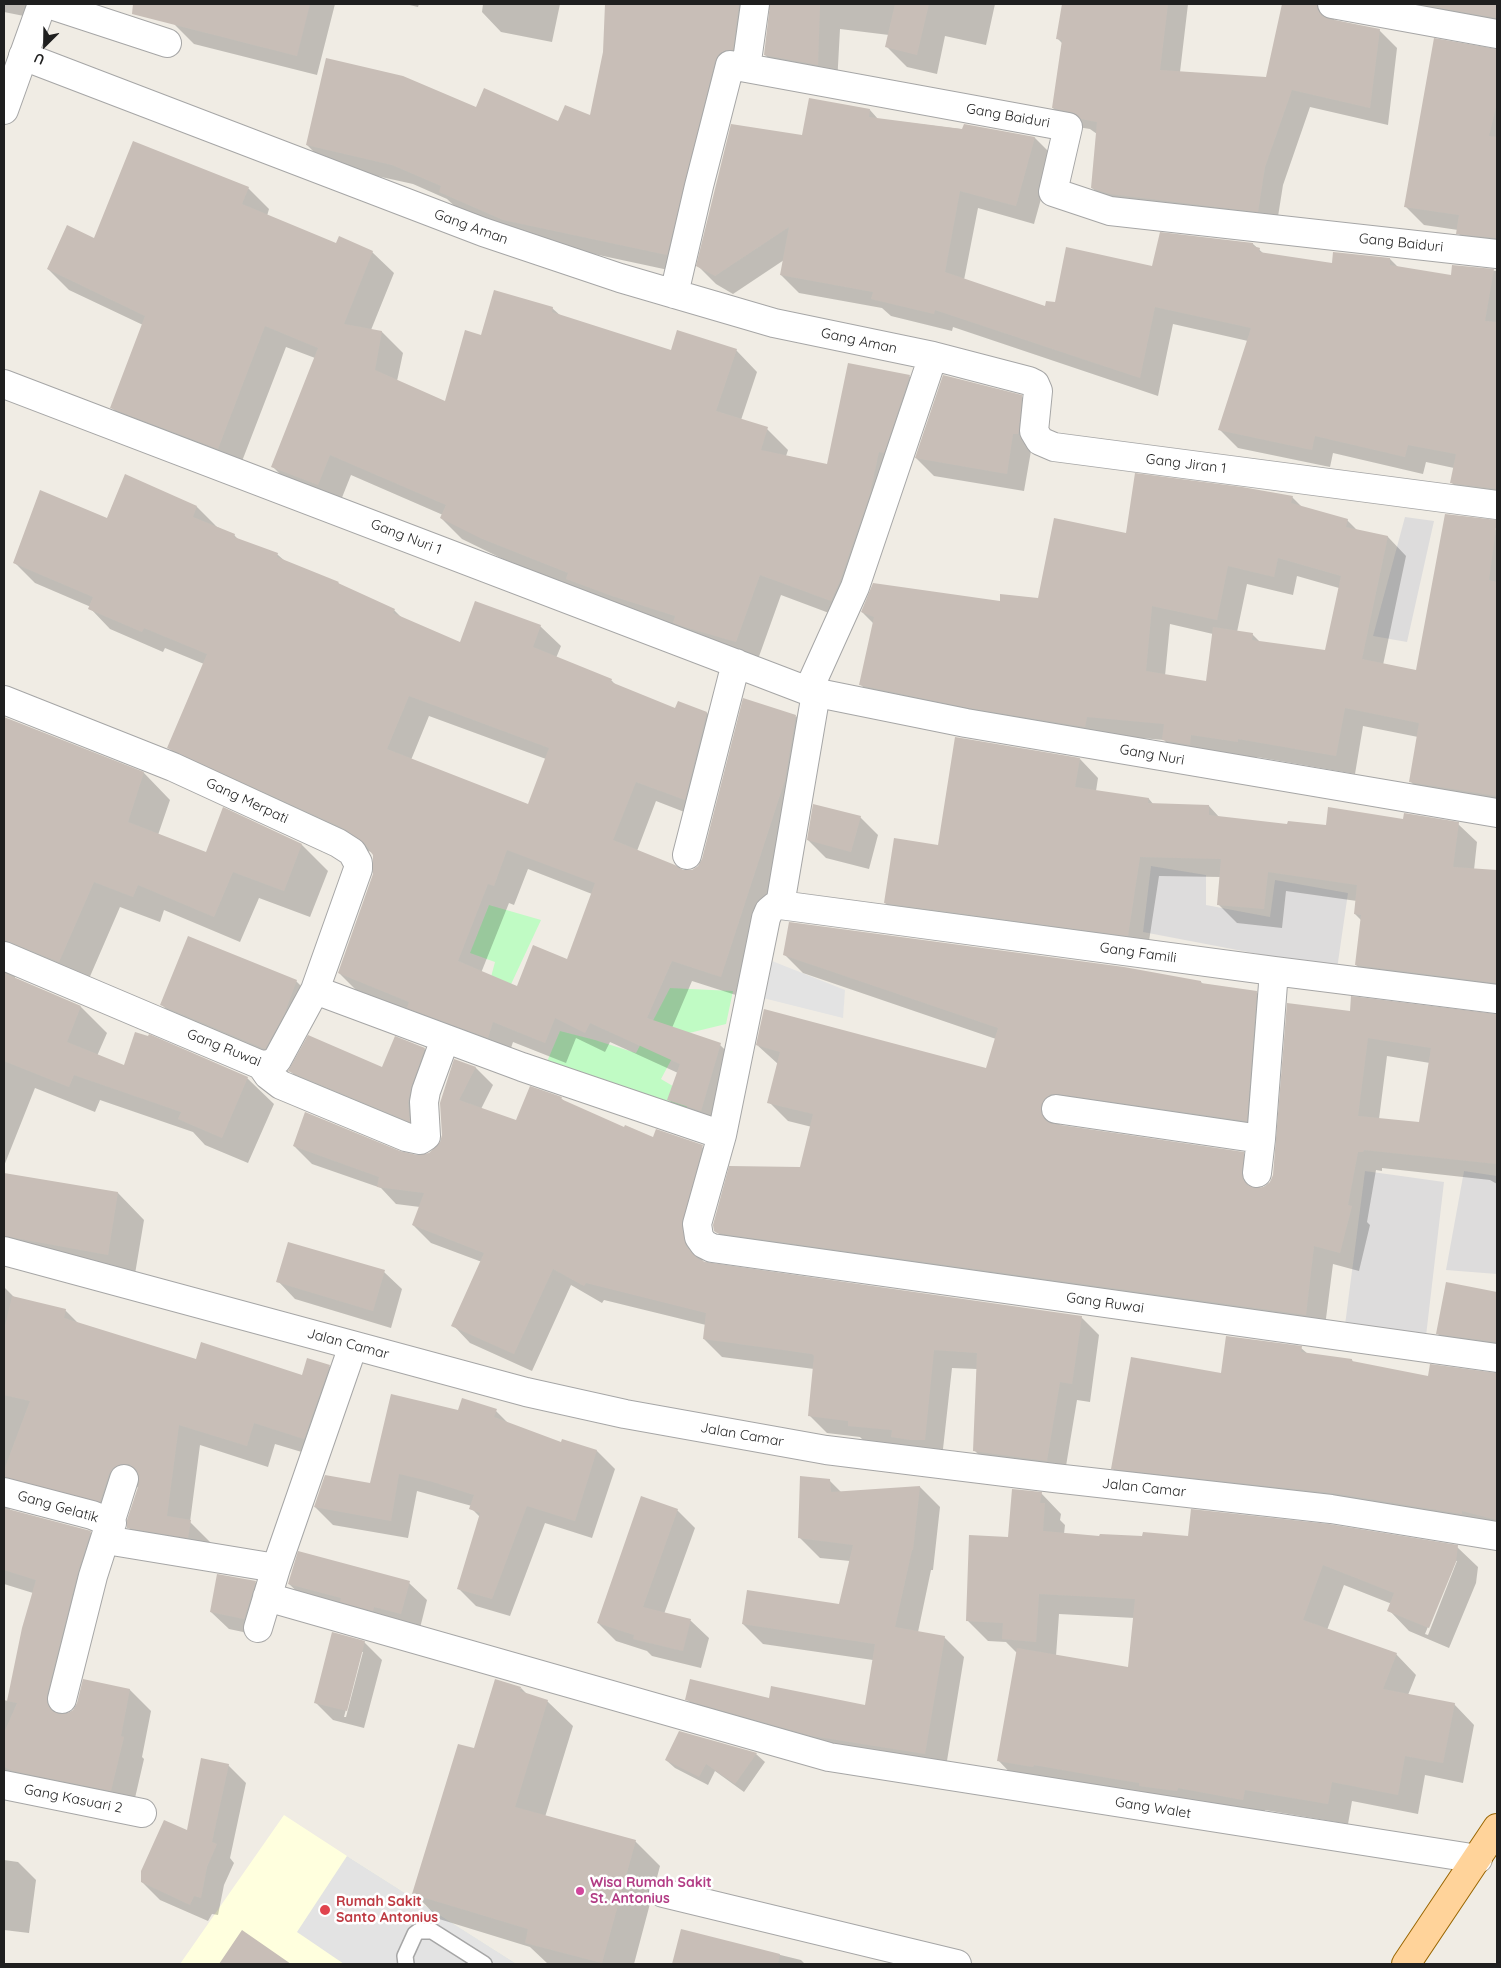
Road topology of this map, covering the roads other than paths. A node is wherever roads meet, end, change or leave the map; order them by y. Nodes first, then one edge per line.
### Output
1 (42, 4) edge
2 (48, 4) edge
3 (755, 4) edge
4 (1332, 4) edge
5 (1497, 34) edge
6 (167, 42) dead end
7 (23, 56) junction
8 (746, 68) junction
9 (4, 110) edge
10 (1497, 254) edge
11 (674, 294) junction
12 (933, 356) junction
13 (4, 384) edge
14 (1497, 505) edge
15 (736, 664) junction
16 (812, 692) junction
17 (4, 700) edge
18 (1497, 813) edge
19 (687, 855) dead end
20 (780, 905) junction
21 (4, 956) edge
22 (1274, 972) junction
23 (315, 990) junction
24 (1497, 999) edge
25 (445, 1039) junction
26 (261, 1065) junction
27 (1056, 1109) dead end
28 (722, 1135) junction
29 (1261, 1139) junction
30 (1257, 1173) dead end
31 (4, 1251) edge
32 (353, 1346) junction
33 (1497, 1358) edge
34 (124, 1479) dead end
35 (4, 1492) edge
36 (109, 1532) junction
37 (1497, 1536) edge
38 (276, 1568) junction
39 (267, 1597) junction
40 (258, 1628) dead end
41 (62, 1699) dead end
42 (4, 1785) edge
43 (142, 1813) dead end
44 (1497, 1828) edge
45 (1478, 1859) junction
46 (664, 1893) dead end
47 (406, 1964) edge
48 (484, 1964) edge
49 (957, 1964) edge
50 (1406, 1964) edge

1 - 7 street
2 - 6 street
3 - 8 street
4 - 5 street
7 - 9 street
7 - 11 street, Gang Aman
8 - 10 street, Gang Baiduri
8 - 11 street, Gang Baiduri
11 - 12 street, Gang Aman
12 - 14 street, Gang Jiran 1
12 - 16 street
13 - 15 street, Gang Nuri 1
15 - 16 street, Gang Nuri 1
15 - 19 street
16 - 18 street, Gang Nuri
16 - 20 street
17 - 23 street, Gang Merpati
20 - 22 street, Gang Famili
20 - 28 street
21 - 26 street, Gang Ruwai
22 - 24 street, Gang Famili
22 - 29 street
23 - 25 street
23 - 26 street, Gang Ruwai
25 - 26 street
25 - 28 street
27 - 29 street
28 - 33 street, Gang Ruwai
29 - 30 street
31 - 32 street, Jalan Camar
32 - 37 street, Jalan Camar
32 - 38 street
34 - 36 street
35 - 36 street, Gang Gelatik
36 - 38 street, Gang Gelatik
36 - 41 street
38 - 39 street
39 - 40 street
39 - 45 street, Gang Walet
42 - 43 street, Gang Kasuari 2
44 - 45 main road
45 - 50 main road
46 - 49 street
47 - 48 lane

